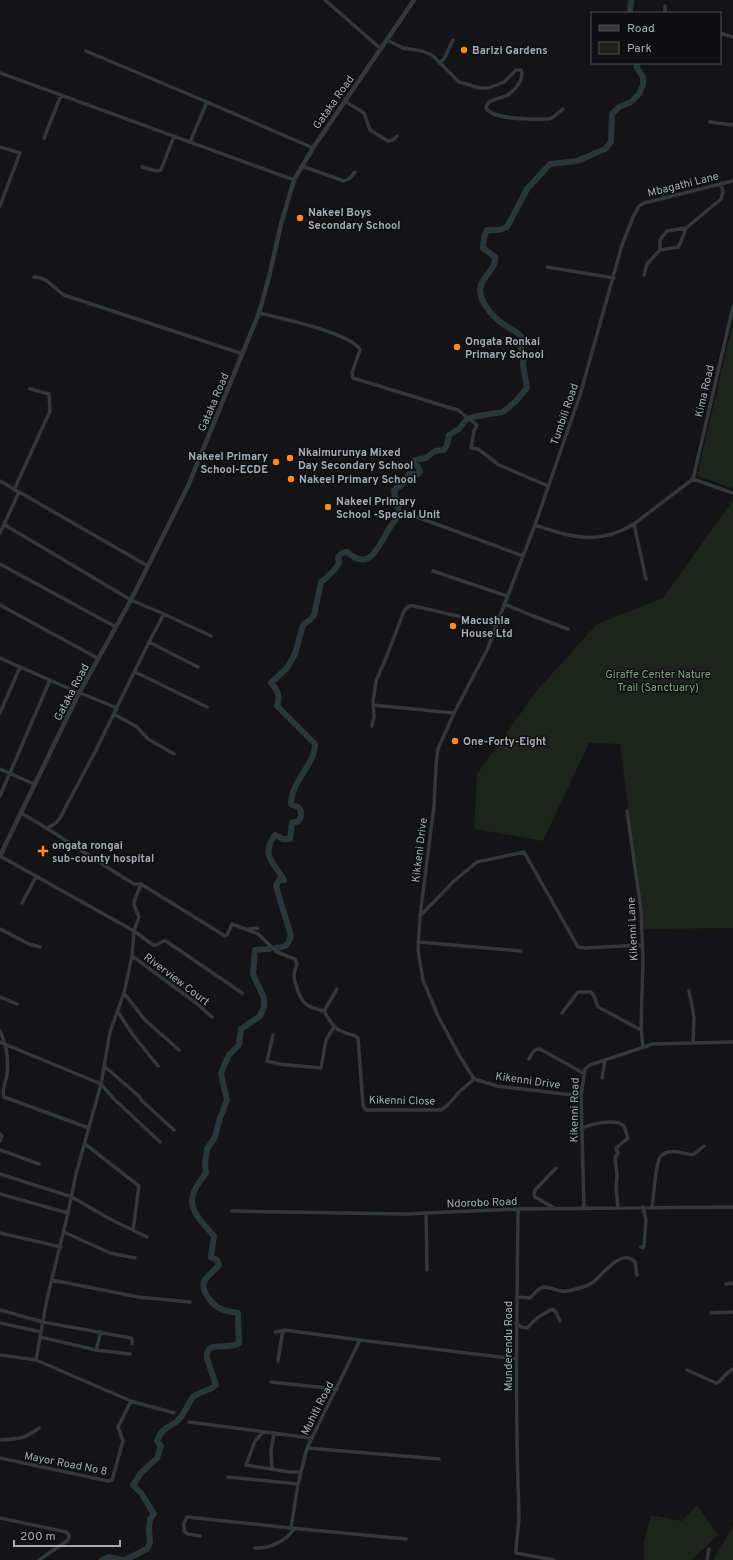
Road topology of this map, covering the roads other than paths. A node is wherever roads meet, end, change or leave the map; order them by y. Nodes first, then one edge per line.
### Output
1 (325, 0) edge
2 (414, 0) edge
3 (665, 6) dead end
4 (665, 12) edge
5 (721, 33) edge
6 (733, 36) edge
7 (387, 40) junction
8 (453, 40) dead end
9 (381, 49) junction
10 (86, 51) dead end
11 (439, 63) junction
12 (0, 73) edge
13 (61, 95) junction
14 (345, 101) junction
15 (206, 102) junction
16 (563, 109) dead end
17 (710, 122) dead end
18 (733, 125) edge
19 (174, 136) junction
20 (398, 136) dead end
21 (44, 138) dead end
22 (190, 142) junction
23 (0, 147) edge
24 (313, 148) junction
25 (302, 166) junction
26 (142, 167) dead end
27 (355, 172) dead end
28 (294, 180) junction
29 (733, 181) edge
30 (721, 183) junction
31 (0, 206) edge
32 (639, 206) joint
33 (686, 228) junction
34 (660, 250) junction
35 (547, 267) dead end
36 (644, 275) dead end
37 (34, 277) dead end
38 (614, 278) junction
39 (733, 307) edge
40 (259, 313) junction
41 (243, 354) junction
42 (30, 389) dead end
43 (693, 479) junction
44 (0, 482) edge
45 (548, 486) junction
46 (14, 490) junction
47 (19, 492) junction
48 (733, 493) edge
49 (417, 517) dead end
50 (634, 524) junction
51 (5, 525) junction
52 (535, 525) junction
53 (0, 533) edge
54 (523, 556) junction
55 (0, 564) edge
56 (148, 566) junction
57 (433, 571) dead end
58 (646, 579) dead end
59 (507, 596) junction
60 (131, 600) junction
61 (504, 604) junction
62 (0, 605) edge
63 (164, 614) junction
64 (497, 625) junction
65 (116, 627) junction
66 (568, 629) dead end
67 (211, 636) dead end
68 (149, 642) junction
69 (0, 658) edge
70 (99, 659) junction
71 (20, 667) junction
72 (198, 668) dead end
73 (135, 672) junction
74 (50, 680) junction
75 (79, 693) junction
76 (373, 705) junction
77 (207, 707) dead end
78 (117, 708) junction
79 (0, 713) edge
80 (454, 713) junction
81 (114, 714) junction
82 (372, 726) dead end
83 (174, 754) dead end
84 (0, 769) edge
85 (10, 774) junction
86 (34, 784) junction
87 (0, 796) edge
88 (627, 811) dead end
89 (21, 813) junction
90 (48, 828) junction
91 (0, 856) edge
92 (36, 877) junction
93 (141, 884) junction
94 (22, 903) dead end
95 (420, 916) junction
96 (258, 928) dead end
97 (0, 929) edge
98 (248, 930) junction
99 (134, 931) junction
100 (418, 942) junction
101 (642, 945) junction
102 (40, 947) dead end
103 (521, 951) dead end
104 (132, 956) junction
105 (337, 989) dead end
106 (689, 991) dead end
107 (124, 993) junction
108 (242, 993) dead end
109 (0, 997) edge
110 (16, 1004) dead end
111 (118, 1012) junction
112 (324, 1012) junction
113 (562, 1013) dead end
114 (212, 1018) dead end
115 (334, 1027) junction
116 (0, 1030) edge
117 (641, 1030) junction
118 (273, 1035) dead end
119 (0, 1042) edge
120 (693, 1042) junction
121 (733, 1042) edge
122 (6, 1045) junction
123 (643, 1046) junction
124 (179, 1050) dead end
125 (529, 1058) dead end
126 (605, 1060) junction
127 (104, 1066) junction
128 (158, 1066) dead end
129 (583, 1073) junction
130 (602, 1078) dead end
131 (474, 1079) junction
132 (101, 1084) junction
133 (581, 1096) junction
134 (89, 1128) junction
135 (581, 1128) junction
136 (174, 1130) dead end
137 (0, 1134) edge
138 (0, 1141) edge
139 (160, 1142) dead end
140 (85, 1144) junction
141 (704, 1146) dead end
142 (0, 1150) edge
143 (39, 1164) dead end
144 (556, 1168) dead end
145 (0, 1174) edge
146 (0, 1194) edge
147 (72, 1197) junction
148 (643, 1207) junction
149 (652, 1207) junction
150 (733, 1207) edge
151 (618, 1208) junction
152 (518, 1209) junction
153 (557, 1209) junction
154 (584, 1209) junction
155 (232, 1211) dead end
156 (426, 1213) junction
157 (68, 1214) junction
158 (133, 1230) junction
159 (64, 1232) junction
160 (0, 1233) edge
161 (147, 1237) dead end
162 (61, 1247) junction
163 (640, 1247) dead end
164 (135, 1258) dead end
165 (426, 1270) dead end
166 (637, 1276) dead end
167 (52, 1280) junction
168 (733, 1283) edge
169 (726, 1284) dead end
170 (517, 1297) junction
171 (190, 1302) dead end
172 (0, 1310) edge
173 (733, 1312) edge
174 (711, 1313) dead end
175 (560, 1321) dead end
176 (43, 1322) junction
177 (516, 1323) junction
178 (0, 1324) edge
179 (284, 1330) junction
180 (41, 1332) junction
181 (101, 1332) junction
182 (276, 1332) dead end
183 (40, 1337) junction
184 (360, 1340) junction
185 (132, 1344) dead end
186 (96, 1350) junction
187 (130, 1354) dead end
188 (0, 1355) edge
189 (36, 1360) junction
190 (516, 1360) junction
191 (278, 1361) dead end
192 (686, 1370) dead end
193 (733, 1370) edge
194 (271, 1382) dead end
195 (337, 1389) junction
196 (131, 1400) junction
197 (174, 1413) dead end
198 (189, 1422) dead end
199 (38, 1428) dead end
200 (263, 1432) junction
201 (274, 1433) junction
202 (311, 1438) junction
203 (0, 1440) edge
204 (307, 1448) junction
205 (0, 1458) edge
206 (439, 1459) dead end
207 (272, 1469) junction
208 (300, 1472) junction
209 (228, 1477) dead end
210 (298, 1484) junction
211 (0, 1518) edge
212 (292, 1529) junction
213 (200, 1536) dead end
214 (406, 1538) dead end
215 (255, 1548) dead end
216 (709, 1549) dead end
217 (39, 1560) edge
218 (554, 1560) edge
219 (707, 1560) edge

1 - 9 street
2 - 7 street, Gataka Road
3 - 4 street
5 - 6 street
7 - 9 street, Gataka Road
7 - 11 street
8 - 11 street
9 - 14 street, Gataka Road
10 - 15 street
11 - 16 street
12 - 13 street
13 - 19 street
13 - 21 street
14 - 20 street
14 - 24 street, Gataka Road
15 - 22 street
15 - 24 street
17 - 18 street
19 - 22 street
19 - 26 street
22 - 28 street
23 - 31 street
24 - 25 street, Gataka Road
25 - 27 street
25 - 28 street, Gataka Road
28 - 40 street, Gataka Road
29 - 30 street, Mbagathi Lane
30 - 32 street, Mbagathi Lane
30 - 33 street
32 - 38 street, Tumbili Road
33 - 34 street
33 - 34 street
34 - 36 street
35 - 38 street
37 - 41 street
38 - 45 street, Tumbili Road
39 - 43 street, Kima Road
40 - 41 street, Gataka Road
40 - 45 street
41 - 56 street, Gataka Road
42 - 46 street
43 - 48 street
43 - 50 street
44 - 46 street
45 - 52 street, Tumbili Road
46 - 47 street
47 - 51 street
47 - 56 street
49 - 54 street
50 - 52 street
50 - 58 street
51 - 53 street
51 - 60 street
52 - 54 street, Tumbili Road
54 - 59 street, Tumbili Road
55 - 65 street
56 - 60 street, Gataka Road
57 - 59 street
59 - 61 street, Tumbili Road
60 - 63 street
60 - 65 street, Gataka Road
61 - 64 street, Tumbili Road
61 - 66 street
62 - 70 street
63 - 67 street
63 - 68 street
64 - 76 street
64 - 80 street, Kikkeni Drive
65 - 70 street, Gataka Road
68 - 72 street
68 - 73 street
69 - 71 street
70 - 75 street, Gataka Road
71 - 74 street
71 - 79 street
73 - 77 street
73 - 78 street
74 - 75 street
74 - 85 street
75 - 78 street
75 - 86 street, Gataka Road
76 - 80 street
76 - 82 street
78 - 81 street
80 - 95 street, Kikkeni Drive
81 - 83 street
81 - 90 street
84 - 85 street
85 - 86 street
85 - 87 street
86 - 89 street, Gataka Road
88 - 101 street, Kikenni Lane
89 - 90 street
89 - 91 street, Gataka Road
90 - 93 street
91 - 92 street
92 - 94 street
92 - 99 street
93 - 98 street
93 - 99 street
95 - 100 street, Kikkeni Drive
95 - 101 street
96 - 98 street
97 - 102 street
98 - 112 street
99 - 104 street
99 - 108 street
100 - 103 street
100 - 131 street, Kikkeni Drive
101 - 117 street, Kikenni Lane
104 - 107 street
104 - 114 street, Riverview Court
105 - 112 street
106 - 120 street
107 - 111 street
107 - 124 street
109 - 110 street
111 - 127 street
111 - 128 street
112 - 115 street
113 - 117 street
115 - 118 street
115 - 131 street, Kikenni Close
116 - 122 street
117 - 123 street, Kikenni Lane
119 - 122 street
120 - 121 street, Kikenni Road
120 - 123 street, Kikenni Road
122 - 132 street
122 - 134 street
123 - 126 street, Kikenni Road
125 - 129 street
126 - 129 street, Kikenni Road
126 - 130 street
127 - 132 street
127 - 136 street
129 - 133 street, Kikenni Road
131 - 133 street, Kikenni Drive
132 - 134 street
132 - 139 street
133 - 135 street, Kikenni Road
134 - 140 street
135 - 151 street
135 - 154 street, Kikenni Road
137 - 138 street
140 - 147 street
140 - 158 street
141 - 149 street
142 - 143 street
144 - 153 street
145 - 147 street
146 - 157 street
147 - 157 street
147 - 158 street
148 - 149 street, Ndorobo Road
148 - 151 street, Ndorobo Road
148 - 163 street
149 - 150 street, Ndorobo Road
151 - 154 street, Ndorobo Road
152 - 153 street, Ndorobo Road
152 - 156 street, Ndorobo Road
152 - 170 street, Munderendu Road
153 - 154 street, Ndorobo Road
155 - 156 street, Ndorobo Road
156 - 165 street
157 - 159 street
158 - 161 street
159 - 162 street
159 - 164 street
160 - 162 street
162 - 167 street
166 - 170 street
167 - 171 street
167 - 176 street
168 - 169 street
170 - 177 street, Munderendu Road
172 - 176 street
173 - 174 street
175 - 177 street
176 - 180 street
176 - 181 street
177 - 190 street, Munderendu Road
178 - 180 street
179 - 182 street
179 - 184 street
179 - 191 street
180 - 183 street
181 - 185 street
181 - 186 street
183 - 186 street
183 - 189 street
184 - 190 street
184 - 195 street, Muhiti Road
186 - 187 street
188 - 189 street
189 - 196 street
190 - 218 street, Munderendu Road
192 - 193 street
194 - 195 street
195 - 202 street, Muhiti Road
196 - 197 street
196 - 205 street, Mayor Road No 8
198 - 200 street
199 - 203 street
200 - 201 street
200 - 207 street
201 - 202 street
201 - 207 street
202 - 204 street, Muhiti Road
204 - 206 street
204 - 208 street, Muhiti Road
207 - 208 street
208 - 210 street, Muhiti Road
209 - 210 street
210 - 212 street, Muhiti Road
211 - 217 street
212 - 213 street
212 - 214 street
212 - 215 street
216 - 219 street

